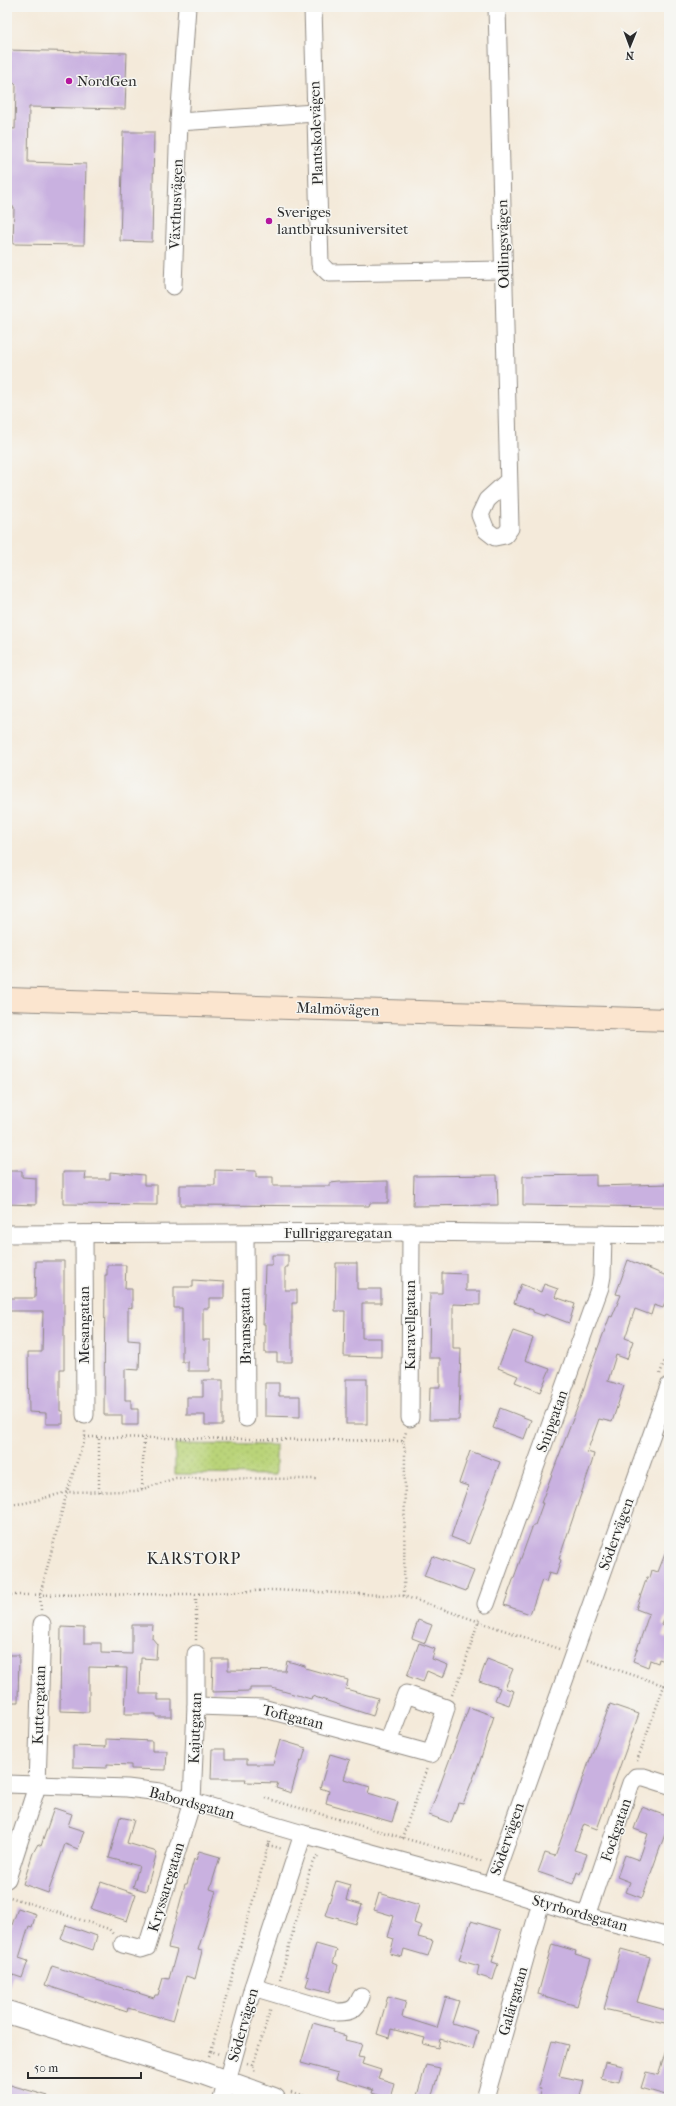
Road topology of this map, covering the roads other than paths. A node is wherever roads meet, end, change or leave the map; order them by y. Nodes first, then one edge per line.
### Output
1 (187, 7) edge
2 (313, 7) edge
3 (497, 7) edge
4 (315, 113) junction
5 (179, 122) junction
6 (503, 270) junction
7 (173, 286) dead end
8 (508, 481) dead end
9 (7, 999) edge
10 (669, 1020) edge
11 (411, 1232) junction
12 (7, 1234) edge
13 (84, 1234) junction
14 (244, 1234) junction
15 (603, 1234) junction
16 (669, 1235) edge
17 (669, 1386) edge
18 (85, 1415) dead end
19 (246, 1418) dead end
20 (410, 1418) dead end
21 (486, 1604) road end
22 (42, 1624) road end
23 (196, 1654) road end
24 (196, 1706) junction
25 (388, 1742) junction
26 (7, 1784) edge
27 (669, 1785) edge
28 (37, 1786) junction
29 (192, 1802) junction
30 (303, 1834) junction
31 (7, 1879) edge
32 (491, 1886) junction
33 (541, 1902) junction
34 (586, 1916) junction
35 (669, 1937) edge
36 (123, 1944) road end
37 (253, 1987) junction
38 (361, 1997) dead end
39 (7, 2012) edge
40 (224, 2091) edge
41 (274, 2099) edge
42 (485, 2099) edge

1 - 5 street, Växthusvägen
2 - 4 street, Plantskolevägen
3 - 6 street, Odlingsvägen
4 - 5 street
4 - 6 street, Plantskolevägen
5 - 7 street, Växthusvägen
6 - 8 street, Odlingsvägen
9 - 10 main road, Malmövägen
11 - 14 street, Fullriggaregatan
11 - 15 street, Fullriggaregatan
11 - 20 street, Karavellgatan
12 - 13 street, Fullriggaregatan
13 - 14 street, Fullriggaregatan
13 - 18 street, Mesangatan
14 - 19 street, Bramsgatan
15 - 16 street, Fullriggaregatan
15 - 21 street, Snipgatan
17 - 32 street, Södervägen
22 - 28 street, Kuttergatan
23 - 24 street, Kajutgatan
24 - 25 street, Toftgatan
24 - 29 street, Kajutgatan
25 - 25 street, Toftgatan
26 - 28 street, Babordsgatan
27 - 34 street, Fockgatan
28 - 29 street, Babordsgatan
28 - 31 street, Kuttergatan
29 - 30 street, Babordsgatan
29 - 36 street, Kryssaregatan
30 - 32 street, Södervägen
30 - 37 street, Södervägen
32 - 33 street, Styrbordsgatan
33 - 34 street, Styrbordsgatan
33 - 42 street, Galärgatan
34 - 35 street, Styrbordsgatan
37 - 38 street
37 - 40 street, Södervägen
39 - 40 street
40 - 41 street

